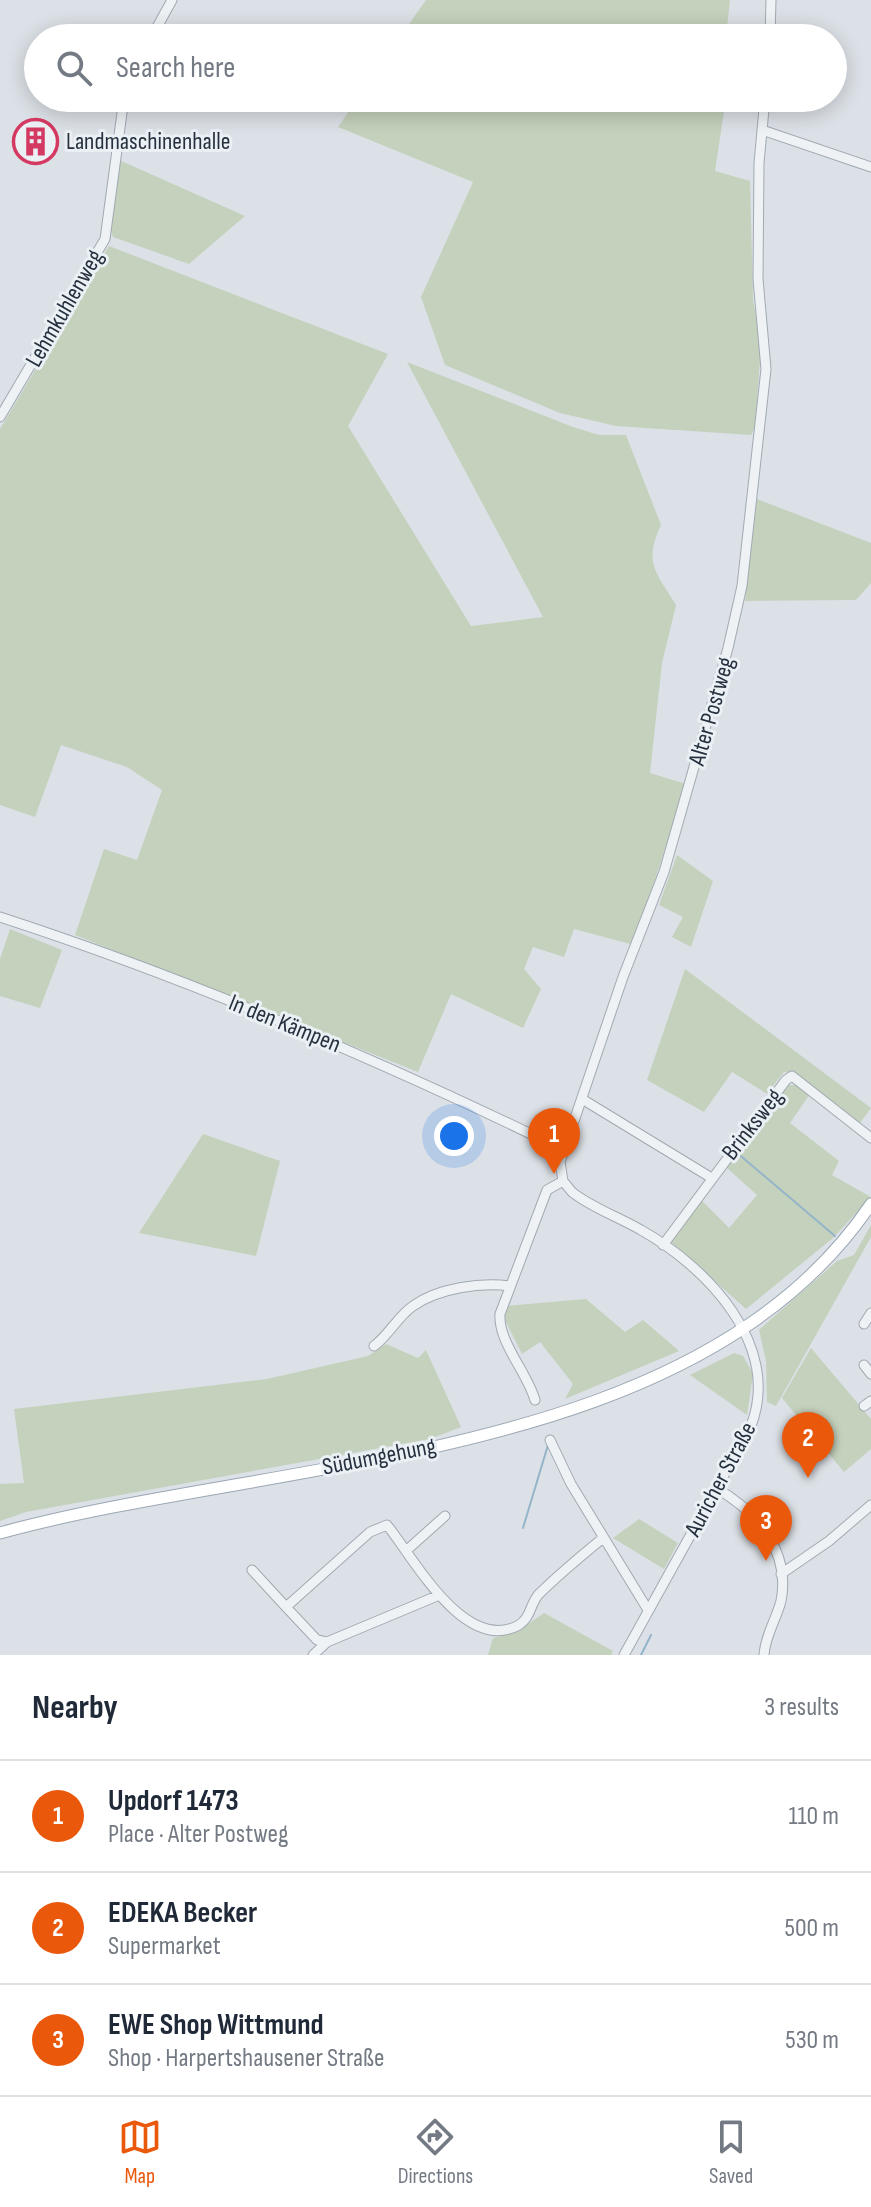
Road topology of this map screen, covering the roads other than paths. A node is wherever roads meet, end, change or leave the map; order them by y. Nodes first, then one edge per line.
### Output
1 (172, 0) edge
2 (771, 0) edge
3 (159, 24) edge
4 (770, 24) edge
5 (122, 112) edge
6 (764, 112) edge
7 (762, 130) junction
8 (871, 167) edge
9 (0, 417) edge
10 (0, 917) edge
11 (582, 1099) junction
12 (871, 1138) edge
13 (562, 1149) junction
14 (710, 1177) junction
15 (563, 1181) junction
16 (871, 1204) edge
17 (663, 1245) junction
18 (510, 1286) junction
19 (871, 1313) edge
20 (864, 1324) dead end
21 (742, 1327) junction
22 (374, 1346) dead end
23 (864, 1365) dead end
24 (871, 1374) edge
25 (535, 1400) dead end
26 (550, 1440) dead end
27 (716, 1488) junction
28 (871, 1505) edge
29 (445, 1516) dead end
30 (0, 1533) edge
31 (603, 1538) junction
32 (407, 1550) junction
33 (252, 1570) dead end
34 (781, 1574) junction
35 (437, 1596) junction
36 (286, 1607) junction
37 (648, 1610) junction
38 (327, 1642) junction
39 (313, 1655) edge
40 (624, 1655) edge
41 (764, 1655) edge

1 - 3 street
2 - 4 street
5 - 9 street, Lehmkuhlenweg
6 - 7 street, Alter Postweg
7 - 8 street
7 - 11 street, Alter Postweg
10 - 13 street, In den Kämpen
11 - 13 street, Alter Postweg
11 - 14 street, Brinksweg
12 - 14 street, Brinksweg
13 - 15 street, Alter Postweg
14 - 17 street, Brinksweg
15 - 17 street, Auricher Straße
15 - 18 street
16 - 21 main road
17 - 21 street, Auricher Straße
18 - 22 street
18 - 25 street
19 - 20 street
21 - 27 street, Auricher Straße
21 - 30 main road, Südumgehung
23 - 24 street
26 - 31 street
27 - 34 street
27 - 37 street, Auricher Straße
28 - 34 street
29 - 32 street
31 - 35 street
31 - 37 street
32 - 35 street
32 - 36 street
33 - 36 street
34 - 41 street
35 - 38 street
36 - 38 street
37 - 40 street, Auricher Straße
38 - 39 street

